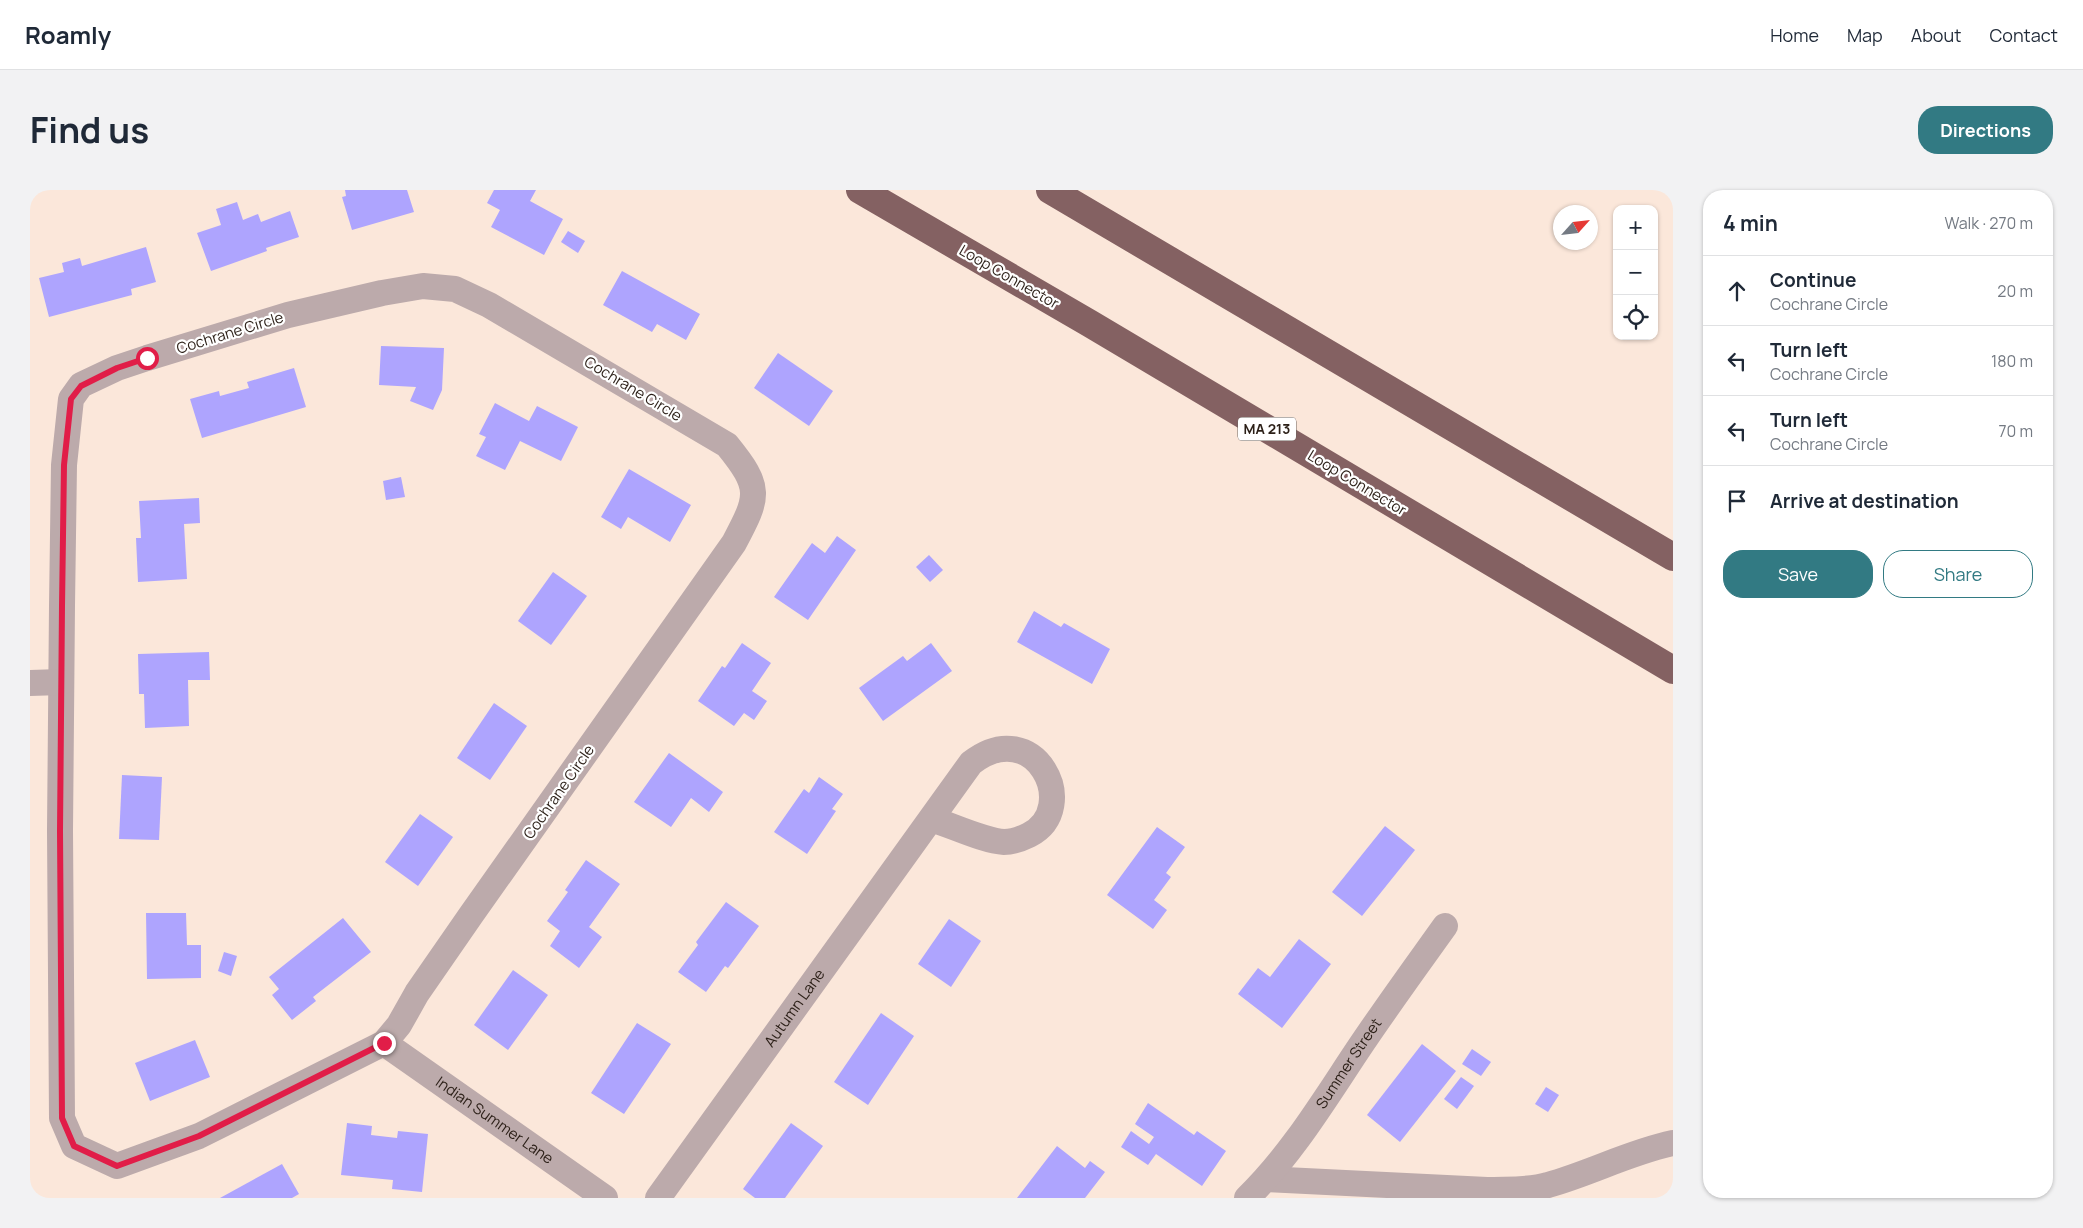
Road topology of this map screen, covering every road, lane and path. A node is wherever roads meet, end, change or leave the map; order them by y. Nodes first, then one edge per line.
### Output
1 (860, 190) edge
2 (1050, 190) edge
3 (1673, 557) edge
4 (1673, 670) edge
5 (61, 682) junction
6 (30, 683) edge
7 (931, 818) junction
8 (1445, 926) dead end
9 (384, 1043) junction
10 (1673, 1143) edge
11 (1267, 1179) junction
12 (604, 1198) edge
13 (658, 1198) edge
14 (1247, 1198) edge

1 - 4 highway, Loop Connector / MA 213
2 - 3 highway
5 - 6 street
5 - 9 street, Cochrane Circle
5 - 9 street, Cochrane Circle
7 - 7 street, Autumn Lane
7 - 13 street, Autumn Lane
8 - 11 street, Summer Street
9 - 12 street, Indian Summer Lane
10 - 11 street
11 - 14 street, Summer Street

